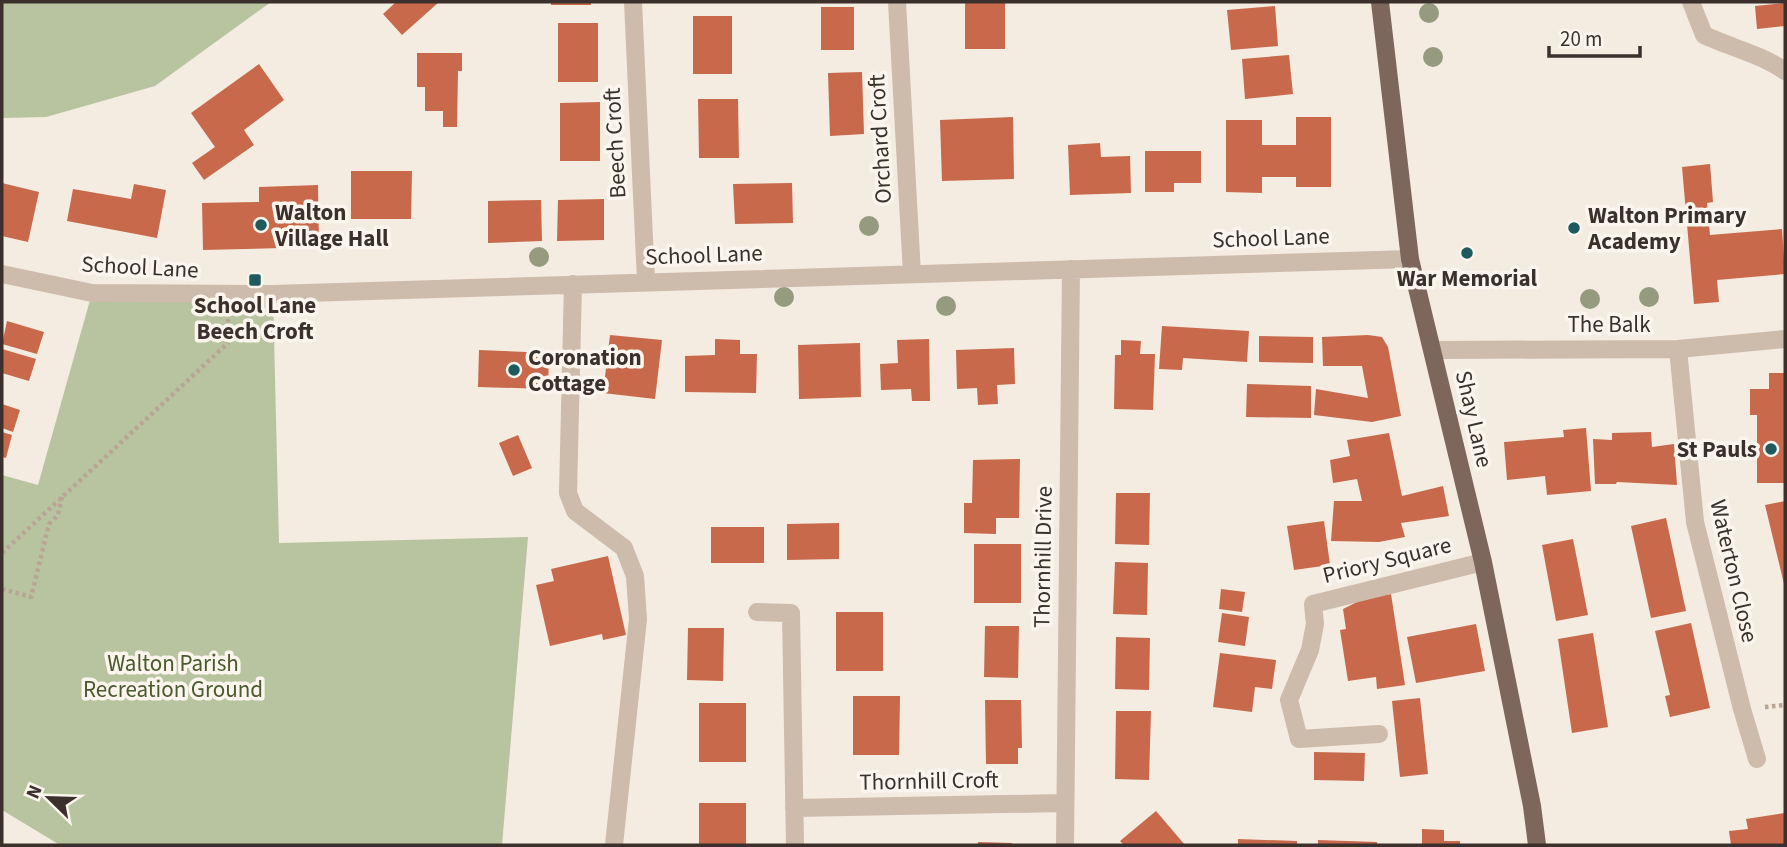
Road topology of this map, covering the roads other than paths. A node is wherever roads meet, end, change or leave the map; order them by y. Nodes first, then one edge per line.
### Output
1 (633, 2) edge
2 (897, 2) edge
3 (1380, 2) edge
4 (1691, 2) edge
5 (1785, 71) edge
6 (1410, 260) junction
7 (1071, 269) junction
8 (2, 274) edge
9 (912, 274) junction
10 (646, 281) junction
11 (573, 284) junction
12 (1785, 339) edge
13 (1678, 349) junction
14 (1433, 350) junction
15 (1483, 562) junction
16 (757, 612) dead end
17 (1379, 734) dead end
18 (1757, 759) dead end
19 (1064, 803) junction
20 (794, 808) junction
21 (614, 845) edge
22 (795, 845) edge
23 (1065, 845) edge
24 (1537, 845) edge

1 - 10 street, Beech Croft
2 - 9 street, Orchard Croft
3 - 6 main road, Shay Lane
4 - 5 street
6 - 7 street, School Lane
6 - 14 main road, Shay Lane
7 - 9 street, School Lane
7 - 19 street, Thornhill Drive
8 - 11 street, School Lane
9 - 10 street, School Lane
10 - 11 street, School Lane
11 - 21 street
12 - 13 street, The Balk
13 - 14 street, The Balk
13 - 18 street, Waterton Close
14 - 15 main road, Shay Lane
15 - 17 street, Priory Square
15 - 24 main road, Shay Lane
16 - 20 street
19 - 20 street, Thornhill Croft
19 - 23 street, Thornhill Drive
20 - 22 street

